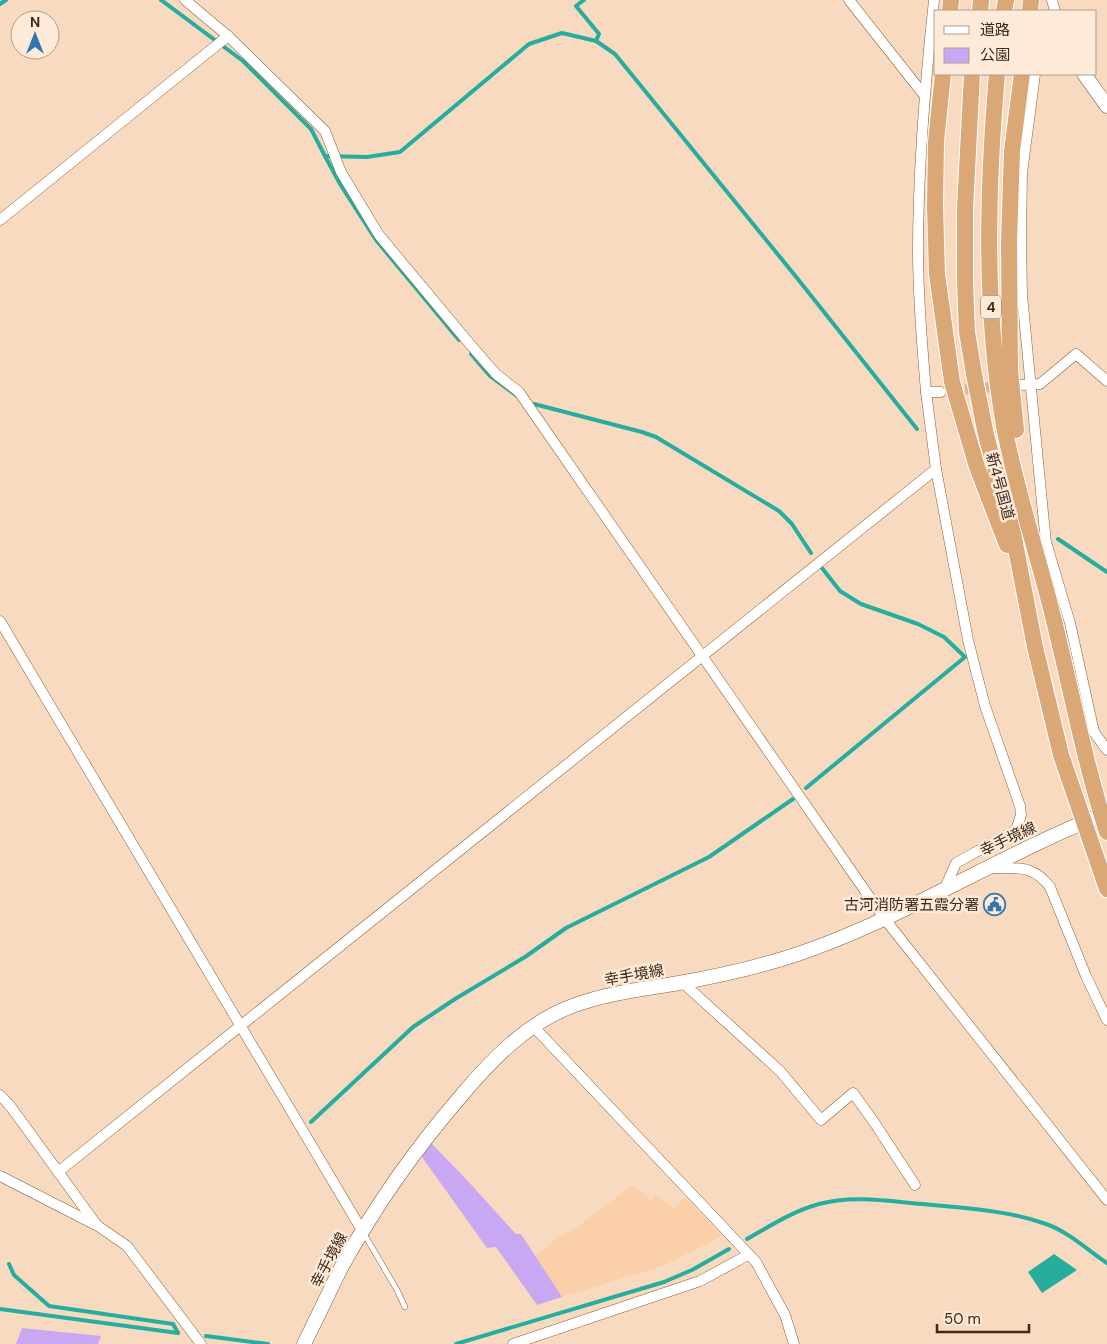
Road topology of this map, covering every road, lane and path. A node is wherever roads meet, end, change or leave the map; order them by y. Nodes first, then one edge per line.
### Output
1 (185, 0) edge
2 (849, 0) edge
3 (934, 0) edge
4 (227, 37) junction
5 (943, 75) edge
6 (972, 75) edge
7 (997, 75) edge
8 (1022, 75) edge
9 (1035, 75) edge
10 (1085, 75) edge
11 (924, 96) junction
12 (1107, 106) edge
13 (0, 220) edge
14 (1107, 382) edge
15 (1031, 384) junction
16 (1019, 385) dead end
17 (926, 392) junction
18 (941, 392) tunnel mouth
19 (936, 469) junction
20 (1031, 536) junction
21 (1025, 592) junction
22 (0, 621) edge
23 (701, 656) junction
24 (1107, 750) edge
25 (1104, 814) edge
26 (1084, 823) junction
27 (1107, 832) edge
28 (985, 868) junction
29 (1107, 889) edge
30 (944, 890) junction
31 (884, 918) junction
32 (682, 982) junction
33 (1107, 1020) edge
34 (242, 1026) junction
35 (533, 1026) junction
36 (0, 1095) edge
37 (58, 1172) junction
38 (0, 1176) edge
39 (916, 1185) dead end
40 (1107, 1200) edge
41 (98, 1226) junction
42 (363, 1232) junction
43 (748, 1255) junction
44 (405, 1307) dead end
45 (201, 1344) edge
46 (304, 1344) edge
47 (513, 1344) edge
48 (794, 1344) edge

1 - 4 street
2 - 11 street
3 - 11 street
4 - 13 street
4 - 23 street
5 - 21 highway
6 - 21 highway, 新4号国道 / 4
7 - 20 highway, 新4号国道 / 4
8 - 20 highway
9 - 15 street
10 - 12 main road
11 - 17 street
14 - 15 street
15 - 16 street
15 - 24 street
17 - 18 street
17 - 19 street
19 - 23 street
19 - 30 street
20 - 25 highway, 新4号国道 / 4
21 - 26 highway, 新4号国道 / 4
22 - 34 street
23 - 31 street
23 - 34 street
25 - 26 main road, 幸手境線
25 - 27 highway, 新4号国道 / 4
26 - 28 main road, 幸手境線
26 - 29 highway, 新4号国道 / 4
28 - 30 main road, 幸手境線
28 - 33 street
30 - 31 main road, 幸手境線
31 - 32 main road, 幸手境線
31 - 40 street
32 - 35 main road, 幸手境線
32 - 39 street
34 - 37 street
34 - 42 street
35 - 42 main road, 幸手境線
35 - 43 street
36 - 37 street
37 - 41 street
38 - 41 street
41 - 45 street
42 - 44 lane
42 - 46 main road, 幸手境線
43 - 47 street
43 - 48 street

